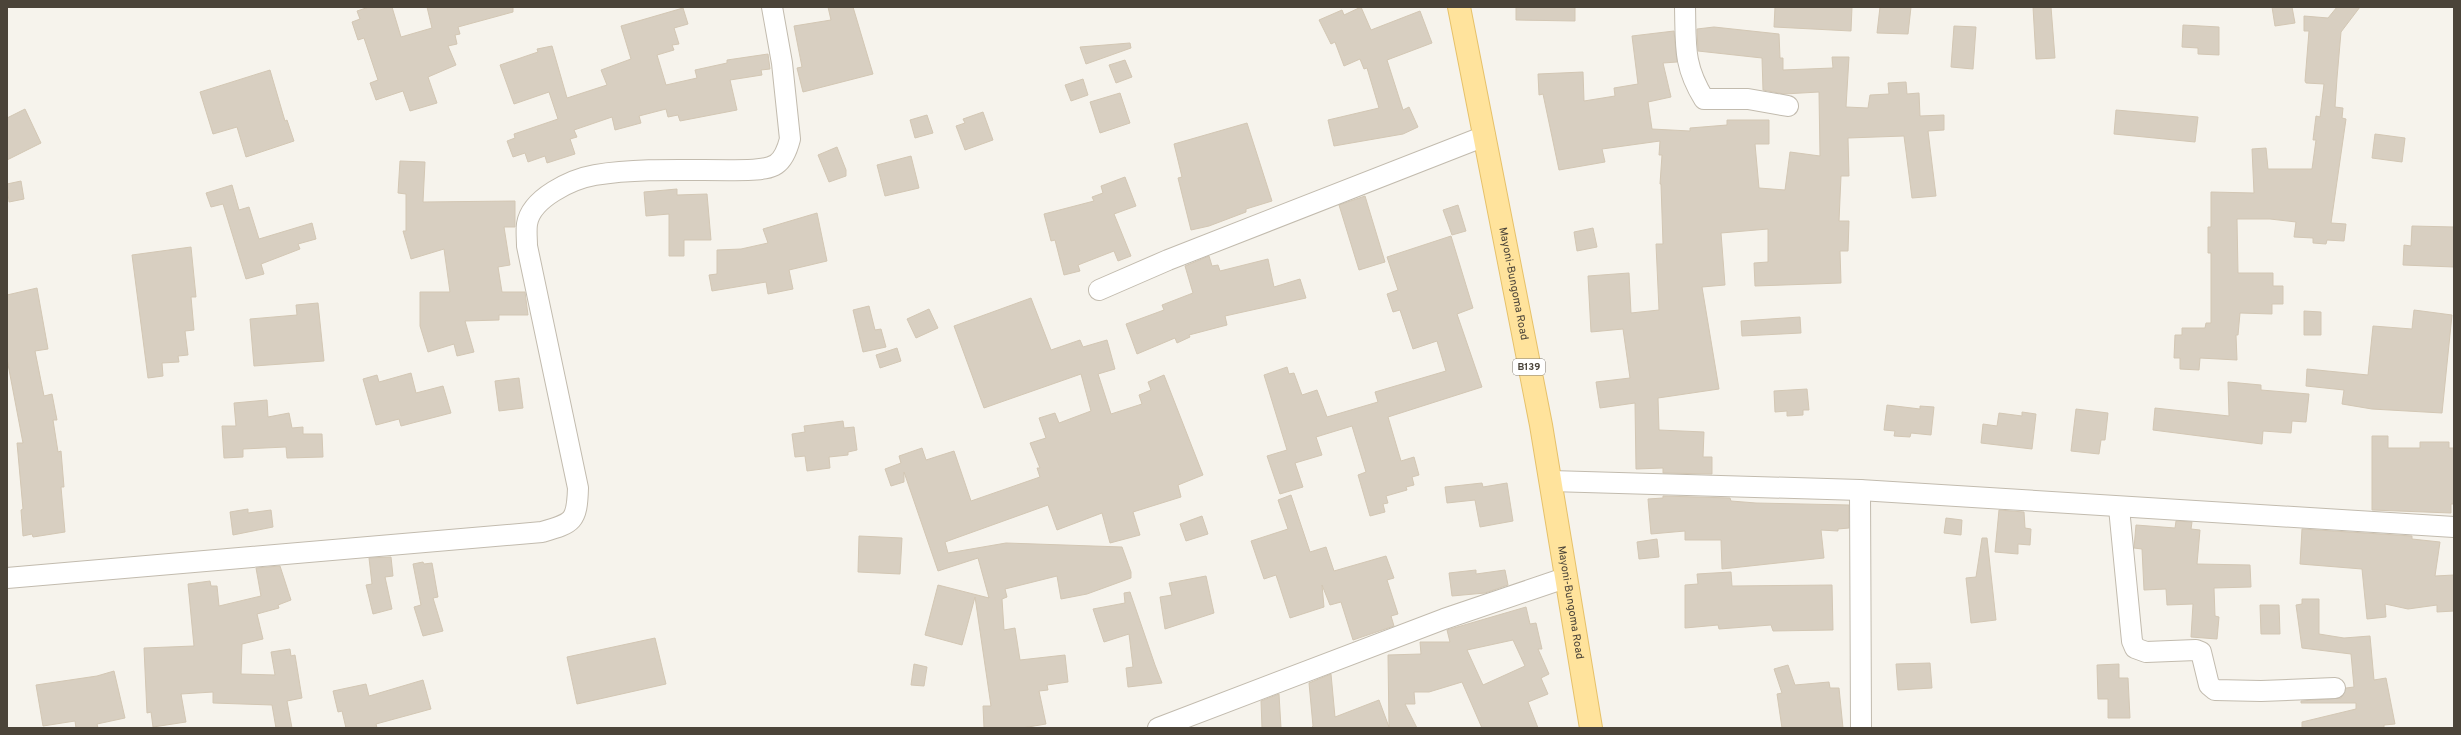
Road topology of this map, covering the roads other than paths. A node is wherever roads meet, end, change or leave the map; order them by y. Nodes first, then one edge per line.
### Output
1 (1459, 7) edge
2 (1685, 7) edge
3 (775, 8) edge
4 (1788, 106) dead end
5 (1485, 136) junction
6 (1100, 290) dead end
7 (1551, 481) junction
8 (1860, 490) junction
9 (2119, 508) junction
10 (2454, 527) edge
11 (7, 578) edge
12 (1565, 578) junction
13 (2335, 688) dead end
14 (1158, 728) edge
15 (1591, 728) edge
16 (1861, 728) edge

1 - 5 main road, Mayoni-Bungoma Road / B139
2 - 4 street
3 - 11 street
5 - 6 street
5 - 7 main road, Mayoni-Bungoma Road / B139
7 - 8 street
7 - 12 main road, Mayoni-Bungoma Road / B139
8 - 9 street
8 - 16 street
9 - 10 street
9 - 13 street
12 - 14 street
12 - 15 main road, Mayoni-Bungoma Road / B139

